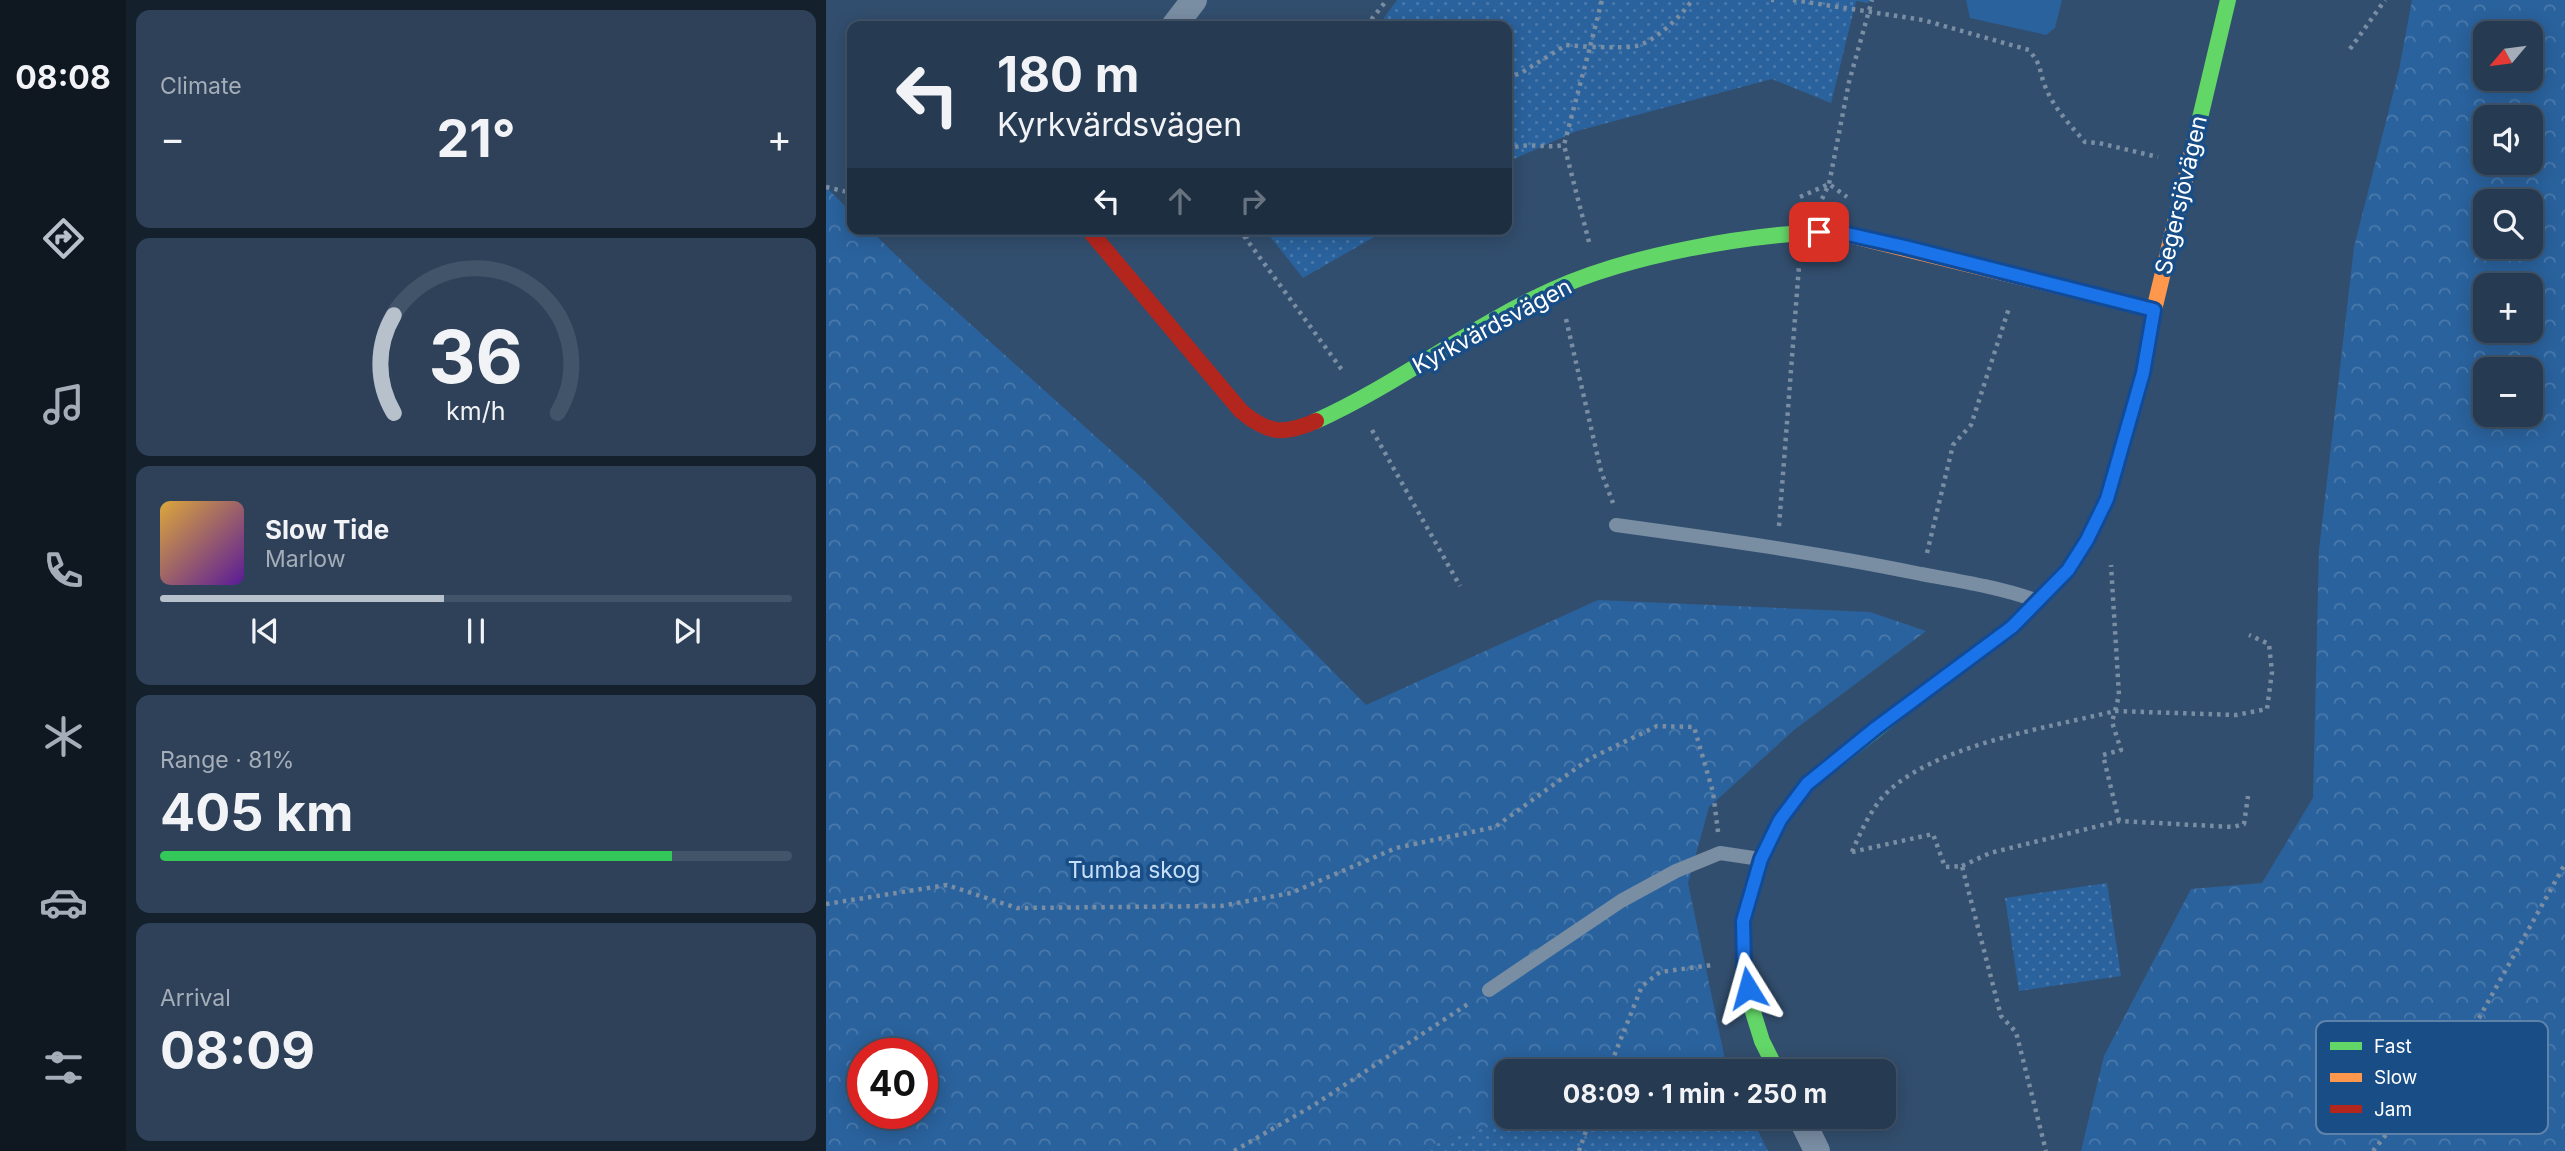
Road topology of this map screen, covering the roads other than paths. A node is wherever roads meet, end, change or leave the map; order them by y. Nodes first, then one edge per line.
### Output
1 (1194, 0) edge
2 (2228, 0) edge
3 (1178, 21) edge
4 (1093, 235) edge
5 (2154, 310) junction
6 (1616, 525) road end
7 (2039, 601) junction
8 (1761, 859) junction
9 (1489, 990) road end
10 (1771, 1059) edge
11 (1806, 1129) edge
12 (1817, 1151) edge

1 - 3 street
2 - 5 street, Segersjövägen
4 - 5 street, Kyrkvärdsvägen
5 - 7 street, Segersjövägen
6 - 7 lane
7 - 8 street, Segersjövägen
8 - 9 lane
8 - 10 street, Segersjövägen
11 - 12 street

